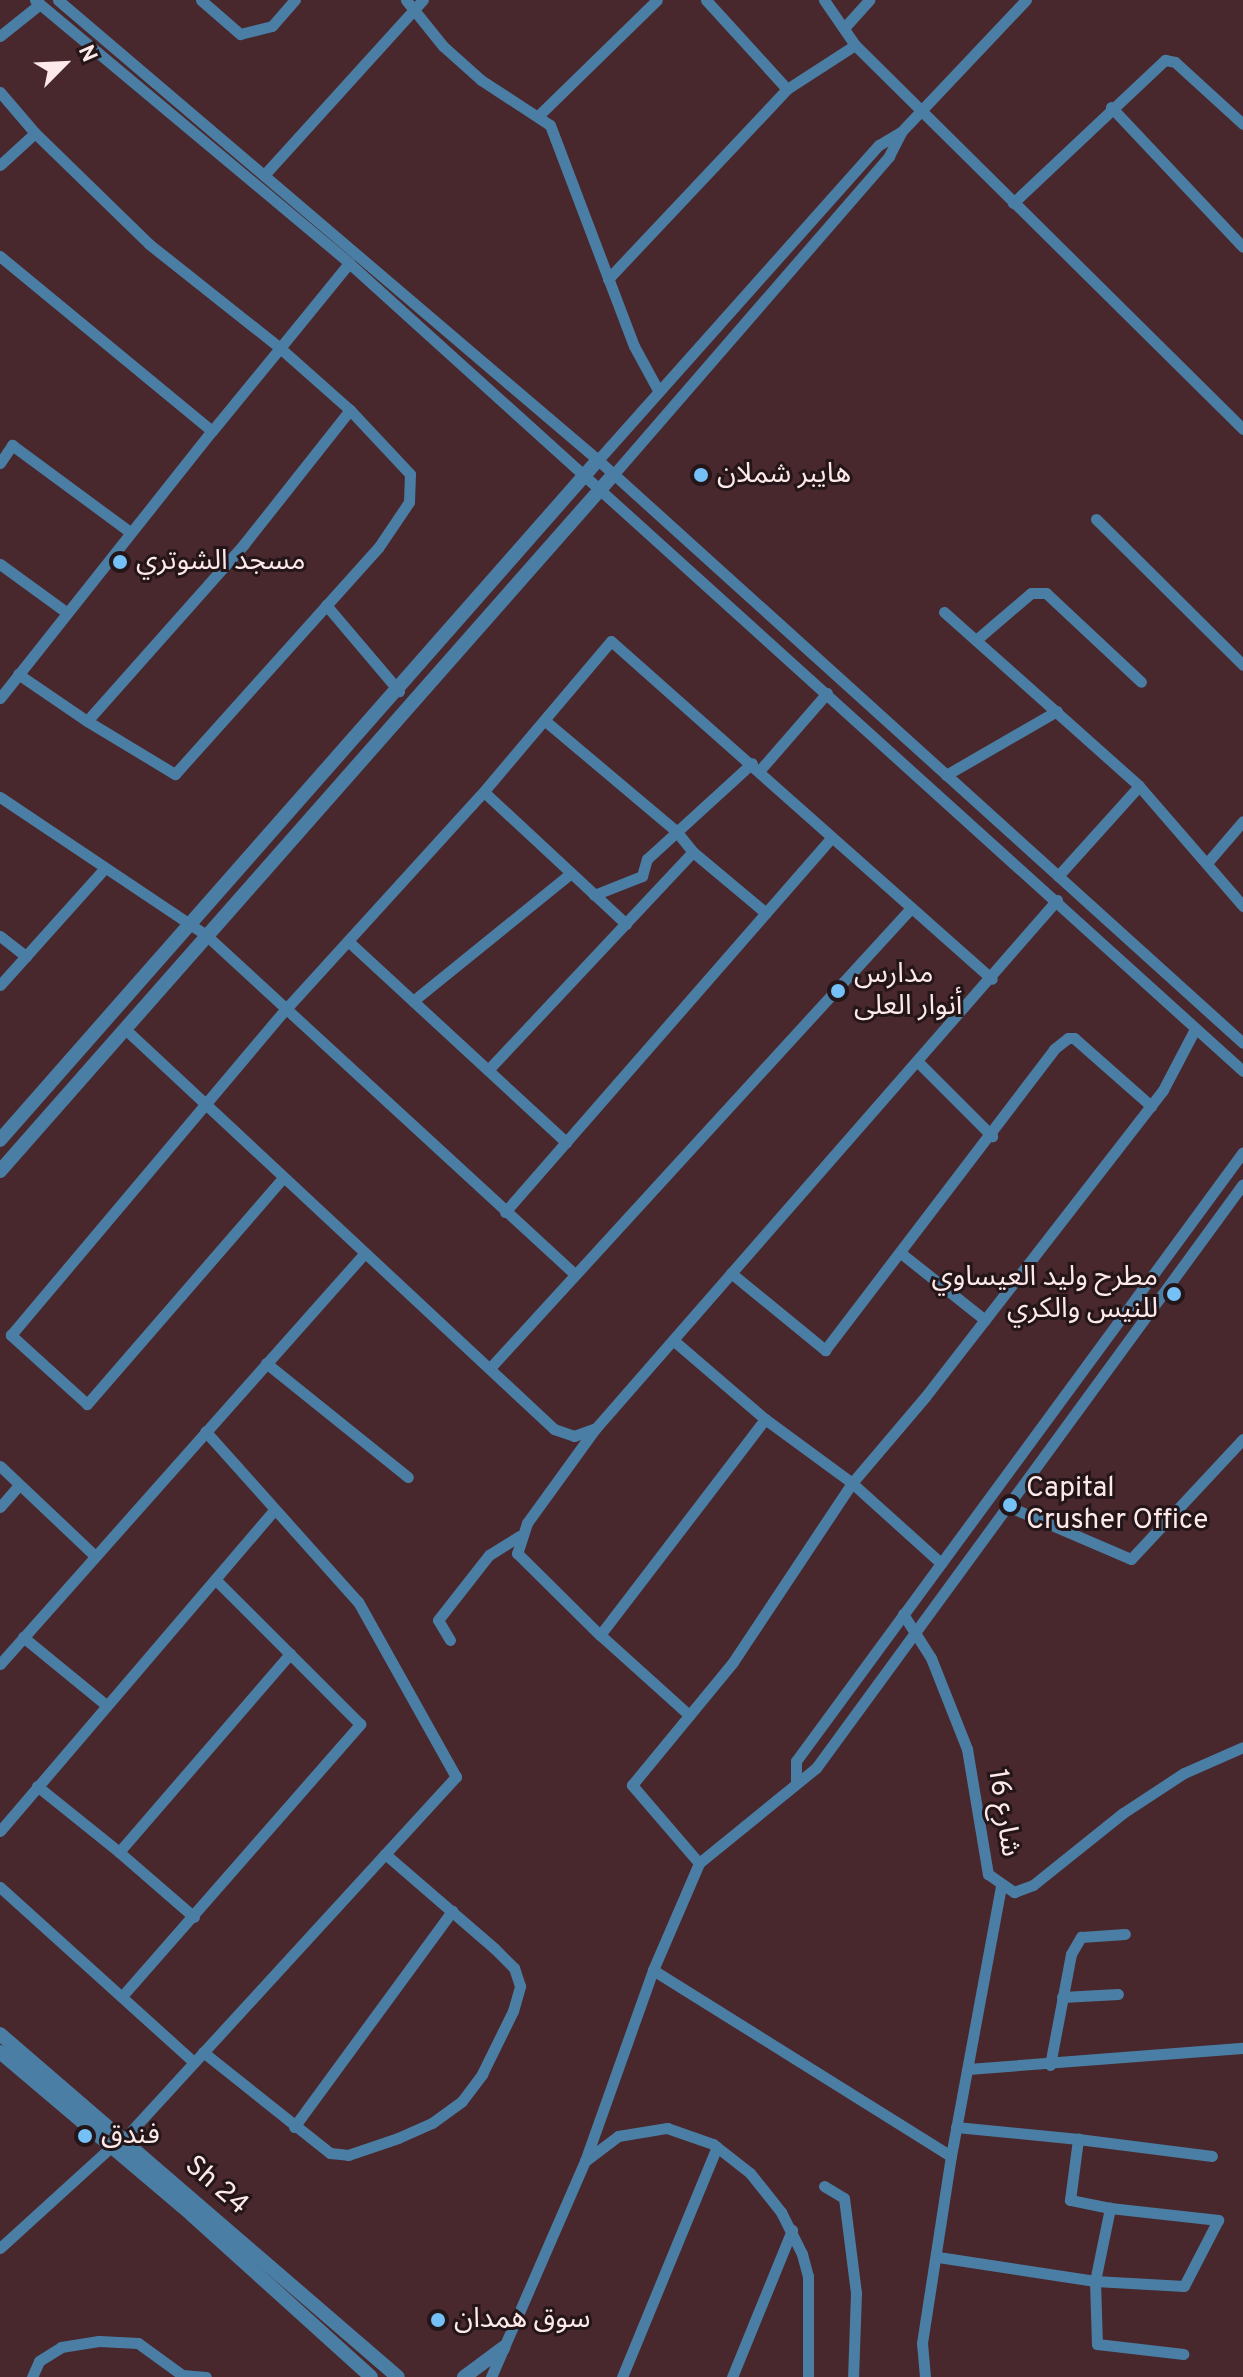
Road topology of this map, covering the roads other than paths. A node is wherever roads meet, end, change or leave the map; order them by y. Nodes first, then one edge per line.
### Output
1 (58, 0) edge
2 (201, 0) edge
3 (295, 0) edge
4 (406, 0) edge
5 (423, 0) edge
6 (657, 0) edge
7 (706, 0) edge
8 (824, 0) edge
9 (869, 0) edge
10 (1026, 0) edge
11 (38, 2) edge
12 (413, 11) junction
13 (844, 28) junction
14 (0, 36) edge
15 (855, 45) junction
16 (787, 89) junction
17 (2, 97) edge
18 (1111, 107) junction
19 (921, 110) junction
20 (538, 116) junction
21 (1243, 124) edge
22 (901, 132) junction
23 (35, 133) junction
24 (0, 165) edge
25 (265, 174) junction
26 (1013, 203) junction
27 (1243, 247) edge
28 (0, 256) edge
29 (349, 263) junction
30 (608, 279) junction
31 (280, 348) junction
32 (659, 392) junction
33 (350, 410) junction
34 (1243, 429) edge
35 (212, 431) junction
36 (0, 436) edge
37 (12, 445) junction
38 (598, 460) junction
39 (0, 463) edge
40 (613, 475) junction
41 (584, 476) junction
42 (600, 490) junction
43 (1096, 519) dead end
44 (130, 532) junction
45 (0, 564) edge
46 (326, 605) junction
47 (66, 612) junction
48 (944, 612) dead end
49 (976, 640) junction
50 (1243, 665) edge
51 (18, 674) junction
52 (1141, 682) dead end
53 (399, 691) junction
54 (827, 693) junction
55 (0, 698) edge
56 (1057, 711) junction
57 (544, 720) junction
58 (87, 721) junction
59 (756, 767) junction
60 (946, 775) junction
61 (1139, 786) junction
62 (484, 792) junction
63 (0, 797) edge
64 (1243, 821) edge
65 (676, 831) junction
66 (831, 838) junction
67 (693, 852) junction
68 (1207, 863) junction
69 (105, 868) junction
70 (571, 873) junction
71 (1058, 876) junction
72 (594, 895) junction
73 (1057, 900) junction
74 (1243, 906) edge
75 (911, 908) junction
76 (766, 913) junction
77 (186, 922) junction
78 (626, 924) junction
79 (206, 935) junction
80 (0, 936) edge
81 (348, 941) junction
82 (26, 956) junction
83 (992, 979) junction
84 (0, 985) edge
85 (413, 1001) junction
86 (284, 1011) junction
87 (124, 1028) junction
88 (1195, 1029) junction
89 (1243, 1043) edge
90 (918, 1062) junction
91 (488, 1070) junction
92 (1243, 1071) edge
93 (205, 1105) junction
94 (1151, 1106) junction
95 (992, 1136) junction
96 (0, 1140) edge
97 (566, 1142) junction
98 (1243, 1152) edge
99 (0, 1171) edge
100 (282, 1179) junction
101 (1243, 1184) edge
102 (505, 1212) junction
103 (902, 1254) junction
104 (363, 1255) junction
105 (574, 1273) junction
106 (731, 1273) junction
107 (985, 1320) junction
108 (11, 1335) junction
109 (673, 1340) junction
110 (0, 1346) edge
111 (266, 1363) junction
112 (490, 1368) junction
113 (765, 1419) junction
114 (596, 1428) junction
115 (205, 1431) junction
116 (1243, 1439) edge
117 (0, 1466) edge
118 (408, 1477) dead end
119 (852, 1483) junction
120 (19, 1485) junction
121 (1005, 1505) junction
122 (0, 1507) edge
123 (275, 1509) junction
124 (520, 1536) junction
125 (94, 1555) junction
126 (941, 1563) junction
127 (215, 1579) junction
128 (903, 1614) junction
129 (914, 1630) junction
130 (600, 1635) junction
131 (23, 1637) junction
132 (450, 1640) dead end
133 (290, 1654) junction
134 (0, 1664) edge
135 (106, 1705) junction
136 (689, 1715) junction
137 (1243, 1747) edge
138 (796, 1781) junction
139 (37, 1786) junction
140 (0, 1831) edge
141 (119, 1852) junction
142 (385, 1854) junction
143 (699, 1863) junction
144 (1001, 1886) junction
145 (0, 1887) edge
146 (452, 1911) junction
147 (194, 1917) junction
148 (1125, 1934) dead end
149 (653, 1970) junction
150 (124, 1994) junction
151 (1118, 1994) dead end
152 (1062, 1997) junction
153 (0, 2034) edge
154 (1243, 2048) edge
155 (0, 2052) edge
156 (203, 2052) junction
157 (194, 2062) junction
158 (1050, 2065) junction
159 (968, 2069) junction
160 (294, 2127) junction
161 (956, 2127) junction
162 (1078, 2139) junction
163 (117, 2143) junction
164 (717, 2147) junction
165 (951, 2156) junction
166 (1212, 2156) dead end
167 (585, 2161) junction
168 (824, 2186) dead end
169 (1110, 2208) junction
170 (792, 2230) junction
171 (0, 2248) edge
172 (938, 2257) junction
173 (1095, 2281) junction
174 (503, 2348) junction
175 (1183, 2354) dead end
176 (187, 2376) edge
177 (32, 2377) edge
178 (206, 2377) edge
179 (370, 2377) edge
180 (398, 2377) edge
181 (464, 2377) edge
182 (491, 2377) edge
183 (622, 2377) edge
184 (732, 2377) edge
185 (808, 2377) edge
186 (853, 2377) edge
187 (925, 2377) edge

1 - 25 street
2 - 3 street
4 - 12 street
5 - 12 street
6 - 20 street
7 - 16 street
8 - 13 street
9 - 13 street
10 - 19 street
11 - 14 street
11 - 29 street
12 - 20 street
12 - 25 street
13 - 15 street
15 - 16 street
15 - 19 street
16 - 30 street
17 - 23 street
18 - 21 street
18 - 26 street
18 - 27 street
19 - 22 street
19 - 26 street
20 - 30 street
22 - 32 street
22 - 40 street
23 - 24 street
23 - 31 street
25 - 38 street
26 - 34 street
28 - 35 street
29 - 31 street
29 - 41 street
30 - 32 street
31 - 33 street
31 - 35 street
32 - 38 street
33 - 46 street
33 - 58 street
35 - 44 street
36 - 37 street
37 - 39 street
37 - 44 street
38 - 40 street
38 - 41 street
40 - 42 street
40 - 60 street
41 - 42 street
41 - 53 street
42 - 54 street
42 - 79 street
43 - 50 street
44 - 47 street
45 - 47 street
46 - 53 street
46 - 58 street
47 - 51 street
48 - 49 street
49 - 52 street
49 - 56 street
51 - 55 street
51 - 58 street
53 - 77 street
54 - 59 street
54 - 73 street
56 - 60 street
56 - 61 street
57 - 59 street
57 - 62 street
57 - 65 street
59 - 65 street
59 - 66 street
60 - 71 street
61 - 68 street
61 - 71 street
62 - 70 street
62 - 81 street
63 - 69 street
64 - 68 street
65 - 67 street
65 - 72 street
66 - 75 street
66 - 76 street
67 - 76 street
67 - 78 street
68 - 74 street
69 - 77 street
69 - 82 street
70 - 72 street
70 - 85 street
71 - 89 street
72 - 78 street
73 - 83 street
73 - 88 street
75 - 83 street
75 - 105 street
76 - 97 street
77 - 79 street
77 - 96 street
78 - 91 street
79 - 86 street
79 - 87 street
80 - 82 street
81 - 85 street
81 - 86 street
82 - 84 street
83 - 90 street
85 - 91 street
86 - 93 street
86 - 102 street
87 - 93 street
87 - 99 street
88 - 92 street
88 - 94 street
90 - 95 street
90 - 106 street
91 - 97 street
93 - 100 street
93 - 108 street
94 - 95 street
94 - 107 street
95 - 103 street
97 - 102 street
98 - 126 street
100 - 104 street
100 - 108 street
101 - 121 street
102 - 105 street
103 - 106 street
103 - 107 street
104 - 111 street
104 - 112 street
105 - 112 street
106 - 109 street
107 - 119 street
108 - 110 street
109 - 113 street
109 - 114 street
111 - 115 street
111 - 118 street
112 - 114 street
113 - 119 street
113 - 130 street
114 - 124 street
115 - 123 street
115 - 125 street
116 - 121 street
117 - 120 street
119 - 126 street
119 - 136 street
120 - 122 street
120 - 125 street
121 - 129 street
123 - 127 street
123 - 142 street
124 - 130 street
124 - 132 street
125 - 131 street
126 - 128 street
127 - 133 street
127 - 135 street
128 - 129 street, شارع 16
128 - 138 street
129 - 138 street
129 - 144 street, شارع 16
130 - 136 street
131 - 134 street
131 - 135 street
133 - 141 street
133 - 147 street
135 - 139 street
136 - 143 street
137 - 144 street, شارع 16
138 - 143 street
139 - 140 street
139 - 141 street
141 - 147 street
142 - 146 street
142 - 156 street
143 - 149 street
144 - 159 street
145 - 150 street
146 - 160 street
146 - 160 street
147 - 150 street
148 - 152 street
149 - 165 street
149 - 167 street
150 - 157 street
151 - 152 street
152 - 158 street
153 - 163 street, Sh 24
154 - 158 street
155 - 163 street, Sh 24
156 - 157 street
156 - 160 street
157 - 163 street
158 - 159 street
159 - 161 street
161 - 162 street
161 - 165 street
162 - 166 street
162 - 169 street
163 - 171 street
163 - 179 street, Sh 24
163 - 180 street, Sh 24
164 - 167 street
164 - 170 street
164 - 183 street
165 - 172 street
167 - 174 street
168 - 186 street
169 - 173 street
169 - 173 street
170 - 184 street
170 - 185 street
172 - 173 street
172 - 187 street
173 - 175 street
174 - 181 street
174 - 182 street
176 - 177 street
176 - 178 street

